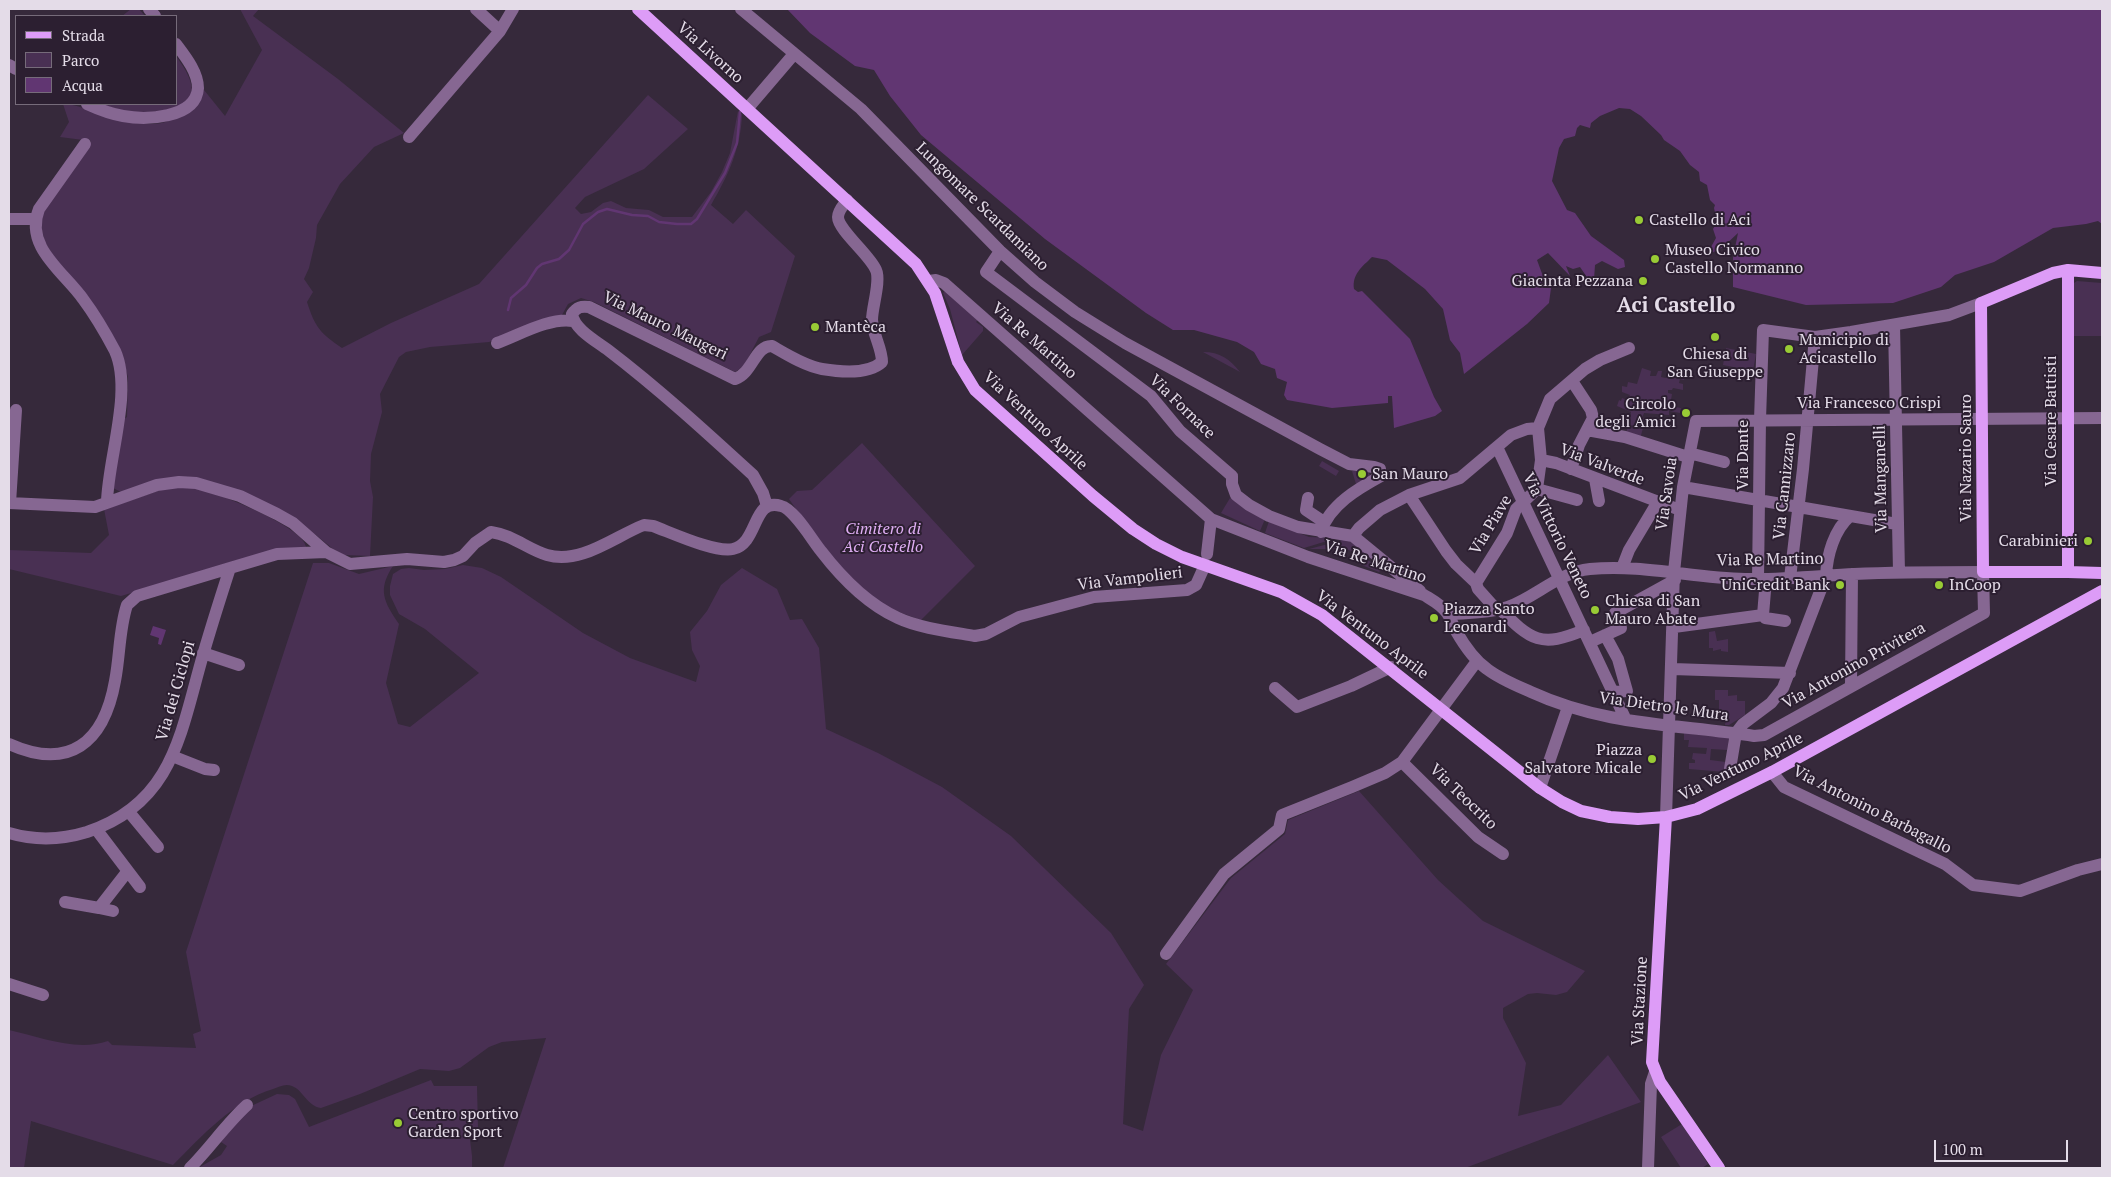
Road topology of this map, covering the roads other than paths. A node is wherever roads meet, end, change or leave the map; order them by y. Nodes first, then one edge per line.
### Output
1 (476, 9) edge
2 (513, 9) edge
3 (638, 9) edge
4 (741, 9) edge
5 (500, 31) junction
6 (178, 47) edge
7 (794, 54) junction
8 (90, 105) edge
9 (743, 105) junction
10 (409, 137) dead end
11 (85, 144) dead end
12 (847, 200) junction
13 (9, 219) edge
14 (35, 219) junction
15 (1000, 251) junction
16 (2068, 270) junction
17 (2102, 272) edge
18 (929, 281) junction
19 (1981, 303) junction
20 (1075, 312) junction
21 (573, 321) junction
22 (1894, 325) junction
23 (1063, 331) junction
24 (1815, 337) junction
25 (497, 343) dead end
26 (1629, 348) dead end
27 (1572, 381) junction
28 (16, 410) dead end
29 (1982, 418) junction
30 (2067, 418) junction
31 (2102, 418) edge
32 (1760, 420) junction
33 (1808, 420) junction
34 (1897, 420) junction
35 (1696, 421) joint
36 (1538, 428) junction
37 (1587, 430) junction
38 (1497, 447) junction
39 (1689, 455) junction
40 (1540, 460) junction
41 (1724, 462) dead end
42 (1571, 469) junction
43 (1595, 479) junction
44 (1683, 487) junction
45 (1537, 489) junction
46 (1409, 495) junction
47 (1308, 498) dead end
48 (1577, 500) dead end
49 (1760, 500) junction
50 (1523, 501) junction
51 (1598, 501) dead end
52 (107, 502) junction
53 (9, 503) edge
54 (1657, 503) junction
55 (767, 506) junction
56 (1800, 507) junction
57 (1680, 510) junction
58 (1850, 516) junction
59 (1211, 519) junction
60 (1897, 524) junction
61 (1323, 527) junction
62 (1354, 536) junction
63 (326, 552) junction
64 (1206, 559) junction
65 (230, 568) junction
66 (1622, 568) junction
67 (1898, 572) junction
68 (1983, 572) junction
69 (2068, 572) junction
70 (1852, 574) junction
71 (2102, 574) edge
72 (1675, 576) junction
73 (1826, 576) junction
74 (202, 577) junction
75 (1560, 578) junction
76 (1790, 578) junction
77 (1762, 579) junction
78 (1476, 583) junction
79 (2102, 591) edge
80 (1424, 595) junction
81 (222, 596) junction
82 (1497, 608) junction
83 (1984, 613) joint
84 (1448, 614) junction
85 (1763, 615) junction
86 (1785, 621) dead end
87 (1674, 627) junction
88 (1584, 630) junction
89 (1605, 635) junction
90 (1590, 642) junction
91 (203, 653) junction
92 (1477, 662) junction
93 (239, 665) dead end
94 (1390, 667) junction
95 (1673, 668) junction
96 (1790, 673) junction
97 (1851, 686) junction
98 (1275, 688) dead end
99 (1614, 692) junction
100 (1568, 707) junction
101 (1441, 709) junction
102 (1626, 720) junction
103 (1670, 726) junction
104 (1736, 733) junction
105 (9, 744) edge
106 (172, 756) junction
107 (1402, 762) junction
108 (1730, 769) dead end
109 (214, 770) dead end
110 (1772, 772) junction
111 (1540, 788) junction
112 (129, 812) junction
113 (1666, 817) junction
114 (96, 829) junction
115 (9, 833) edge
116 (158, 847) dead end
117 (1503, 854) dead end
118 (2102, 864) edge
119 (127, 872) junction
120 (140, 887) dead end
121 (65, 902) dead end
122 (99, 908) junction
123 (113, 912) dead end
124 (1166, 954) dead end
125 (9, 984) edge
126 (43, 995) dead end
127 (1655, 1072) junction
128 (246, 1105) dead end
129 (190, 1168) edge
130 (1648, 1168) edge
131 (1719, 1168) edge

1 - 5 street
2 - 5 street
3 - 9 main road, Via Livorno
4 - 7 street, Lungomare Scardamiano
5 - 10 street
6 - 8 street
7 - 9 street
7 - 15 street, Lungomare Scardamiano
9 - 12 main road, Via Ventuno Aprile
11 - 14 street
12 - 18 main road, Via Ventuno Aprile
12 - 21 street, Via Mauro Maugeri
13 - 14 street
14 - 52 street
15 - 20 street, Lungomare Scardamiano
15 - 23 street, Via Fornace
16 - 17 main road
16 - 19 main road
16 - 30 main road, Via Cesare Battisti
18 - 59 street, Via Re Martino
18 - 64 main road, Via Ventuno Aprile
19 - 22 street
19 - 29 main road, Via Nazario Sauro
20 - 23 street
20 - 61 street, Lungomare Scardamiano
21 - 25 street
21 - 55 street
22 - 24 street
22 - 34 street, Via Manganelli
23 - 61 street, Via Fornace
24 - 32 street, Via Dante
24 - 33 street, Via Cannizzaro
26 - 27 street
27 - 36 street
27 - 37 street
28 - 53 street
29 - 30 street, Via Francesco Crispi
29 - 34 street, Via Francesco Crispi
29 - 68 main road, Via Nazario Sauro
30 - 31 street, Via Francesco Crispi
30 - 69 main road, Via Cesare Battisti
32 - 33 street, Via Francesco Crispi
32 - 35 street, Via Francesco Crispi
32 - 49 street, Via Dante
33 - 34 street, Via Francesco Crispi
33 - 56 street, Via Cannizzaro
34 - 60 street, Via Manganelli
35 - 39 street, Via Savoia
36 - 38 street
36 - 40 street, Via Piave
37 - 39 street
37 - 42 street
38 - 46 street
38 - 50 street, Via Vittorio Veneto
39 - 41 street
39 - 44 street, Via Savoia
40 - 42 street, Via Valverde
40 - 45 street, Via Piave
42 - 43 street, Via Valverde
43 - 51 street
43 - 54 street, Via Valverde
44 - 49 street
44 - 57 street, Via Savoia
45 - 48 street
45 - 50 street, Via Piave
46 - 62 street
46 - 78 street
47 - 61 street
49 - 56 street
49 - 77 street, Via Dante
50 - 75 street, Via Vittorio Veneto
50 - 78 street, Via Piave
52 - 53 street
52 - 63 street
54 - 57 street, Via Valverde
54 - 66 street
55 - 63 street
55 - 64 street, Via Vampolieri
56 - 58 street
56 - 76 street, Via Cannizzaro
57 - 72 street, Via Savoia
58 - 60 street
58 - 73 street
59 - 64 street
59 - 80 street, Via Re Martino
60 - 67 street, Via Manganelli
61 - 62 street, Via Fornace
62 - 80 street
63 - 65 street
64 - 94 main road, Via Ventuno Aprile
65 - 74 street
65 - 81 street, Via dei Ciclopi
66 - 72 street, Via Re Martino
66 - 75 street, Via Re Martino
67 - 68 street, Via Re Martino
67 - 70 street, Via Re Martino
68 - 69 main road, Via Re Martino
68 - 83 street, Via Nazario Sauro
69 - 71 main road, Via Re Martino
70 - 73 street, Via Re Martino
70 - 97 street
72 - 77 street, Via Re Martino
72 - 87 street, Via Savoia
72 - 89 street
73 - 76 street, Via Re Martino
73 - 96 street
74 - 81 street
74 - 105 street
75 - 82 street, Via Re Martino
75 - 88 street, Via Vittorio Veneto
76 - 77 street, Via Re Martino
77 - 85 street, Via Dante
78 - 82 street
79 - 110 main road, Via Ventuno Aprile
80 - 84 street, Via Re Martino
81 - 91 street, Via dei Ciclopi
82 - 84 street, Via Re Martino
82 - 88 street
83 - 97 street, Via Antonino Privitera
84 - 92 street, Via Dietro le Mura
85 - 86 street
85 - 87 street
87 - 95 street, Via Savoia
88 - 90 street, Via Vittorio Veneto
89 - 90 street
89 - 99 street
90 - 99 street, Via Vittorio Veneto
91 - 93 street
91 - 106 street, Via dei Ciclopi
92 - 100 street, Via Dietro le Mura
92 - 101 street
94 - 98 street
94 - 101 main road, Via Ventuno Aprile
95 - 96 street
95 - 103 street, Via Savoia
96 - 104 street
97 - 104 street, Via Antonino Privitera
99 - 102 street, Via Vittorio Veneto
100 - 102 street, Via Dietro le Mura
100 - 111 street
101 - 107 street
101 - 111 main road, Via Ventuno Aprile
102 - 103 street, Via Dietro le Mura
103 - 104 street, Via Dietro le Mura
103 - 113 street, Via Savoia
104 - 108 street
106 - 109 street
106 - 112 street, Via dei Ciclopi
107 - 117 street, Via Teocrito
107 - 124 street
110 - 113 main road, Via Ventuno Aprile
110 - 118 street, Via Antonino Barbagallo
111 - 113 main road, Via Ventuno Aprile
112 - 114 street, Via dei Ciclopi
112 - 116 street
113 - 127 main road, Via Stazione
114 - 115 street, Via dei Ciclopi
114 - 119 street
119 - 120 street
119 - 122 street
121 - 122 street
122 - 123 street
125 - 126 street
127 - 130 street
127 - 131 main road, Via Stazione
128 - 129 street

